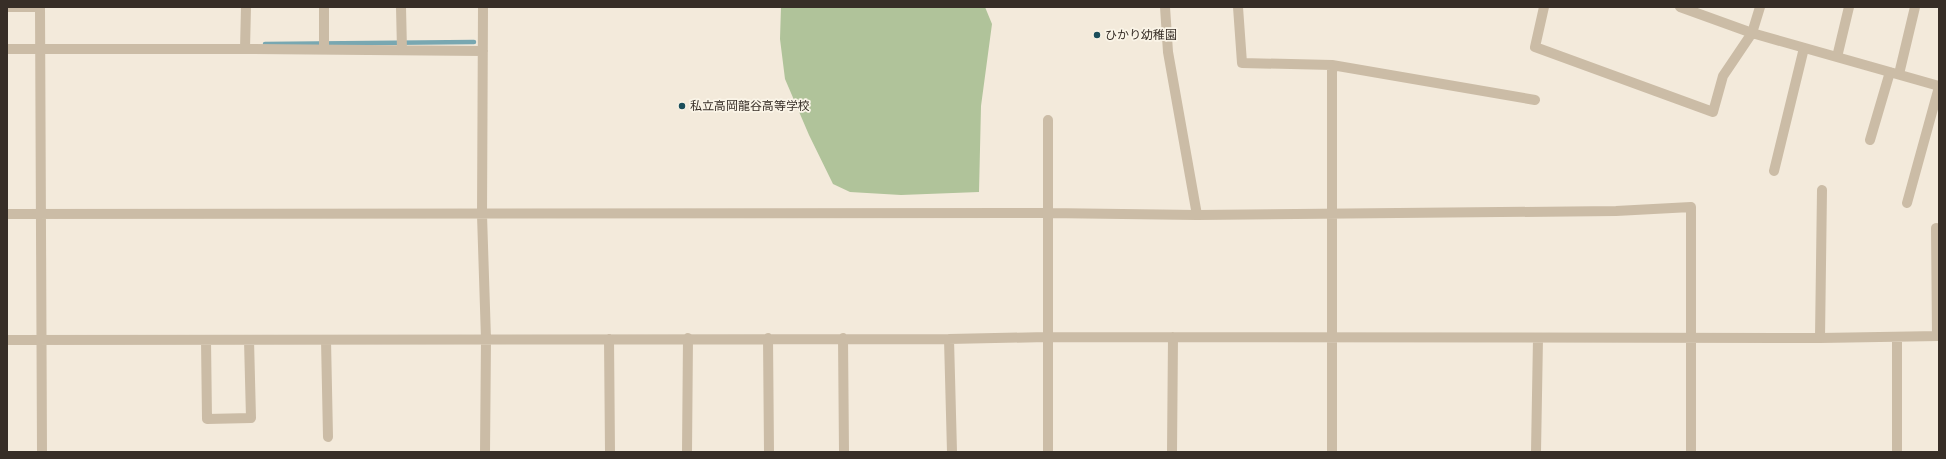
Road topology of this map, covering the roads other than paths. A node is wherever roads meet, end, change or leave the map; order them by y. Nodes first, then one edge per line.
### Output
1 (36, 7) edge
2 (40, 7) edge
3 (246, 7) edge
4 (324, 7) edge
5 (401, 7) edge
6 (483, 7) edge
7 (1165, 7) edge
8 (1238, 7) edge
9 (1544, 7) edge
10 (1680, 7) edge
11 (1760, 7) edge
12 (1850, 7) edge
13 (1916, 7) edge
14 (7, 8) edge
15 (1752, 33) junction
16 (1804, 48) junction
17 (40, 49) junction
18 (245, 49) junction
19 (324, 49) junction
20 (7, 50) edge
21 (402, 50) junction
22 (483, 51) junction
23 (1837, 57) junction
24 (1332, 65) junction
25 (1894, 73) junction
26 (1939, 86) edge
27 (1535, 100) dead end
28 (1048, 120) dead end
29 (1870, 140) dead end
30 (1774, 171) dead end
31 (1822, 190) dead end
32 (1907, 203) dead end
33 (1048, 213) junction
34 (1332, 213) junction
35 (7, 214) edge
36 (42, 214) junction
37 (1197, 214) junction
38 (482, 215) junction
39 (1936, 228) dead end
40 (1332, 336) junction
41 (1938, 336) edge
42 (1047, 337) junction
43 (1173, 337) junction
44 (1897, 337) junction
45 (609, 338) junction
46 (688, 338) junction
47 (768, 338) junction
48 (843, 338) junction
49 (1538, 338) junction
50 (1692, 338) junction
51 (1820, 338) junction
52 (486, 339) junction
53 (949, 339) junction
54 (7, 340) edge
55 (42, 340) junction
56 (206, 340) junction
57 (249, 340) junction
58 (326, 340) junction
59 (328, 437) dead end
60 (42, 452) edge
61 (485, 452) edge
62 (610, 452) edge
63 (687, 452) edge
64 (769, 452) edge
65 (844, 452) edge
66 (952, 452) edge
67 (1048, 452) edge
68 (1172, 452) edge
69 (1332, 452) edge
70 (1536, 452) edge
71 (1691, 452) edge
72 (1897, 452) edge

1 - 14 street
2 - 17 street
3 - 18 street
4 - 19 street
5 - 21 street
6 - 22 street
7 - 37 street
8 - 24 street
9 - 15 street
10 - 15 street
11 - 15 street
12 - 23 street
13 - 25 street
15 - 16 street
16 - 23 street
16 - 30 street
17 - 18 street
17 - 20 street
17 - 36 street
18 - 19 street
19 - 21 street
21 - 22 street
22 - 38 street
23 - 25 street
24 - 27 street
24 - 34 street
25 - 26 street
25 - 29 street
26 - 32 street
28 - 33 street
31 - 51 street
33 - 37 street
33 - 38 street
33 - 42 street
34 - 37 street
34 - 40 street
34 - 50 street
35 - 36 street
36 - 38 street
36 - 55 street
38 - 52 street
39 - 41 street
40 - 43 street
40 - 49 street
40 - 69 street
41 - 44 street
42 - 43 street
42 - 53 street
42 - 67 street
43 - 68 street
44 - 51 street
44 - 72 street
45 - 46 street
45 - 52 street
45 - 62 street
46 - 47 street
46 - 63 street
47 - 48 street
47 - 64 street
48 - 53 street
48 - 65 street
49 - 50 street
49 - 70 street
50 - 51 street
50 - 71 street
52 - 58 street
52 - 61 street
53 - 66 street
54 - 55 street
55 - 56 street
55 - 60 street
56 - 57 street
56 - 57 street
57 - 58 street
58 - 59 street

